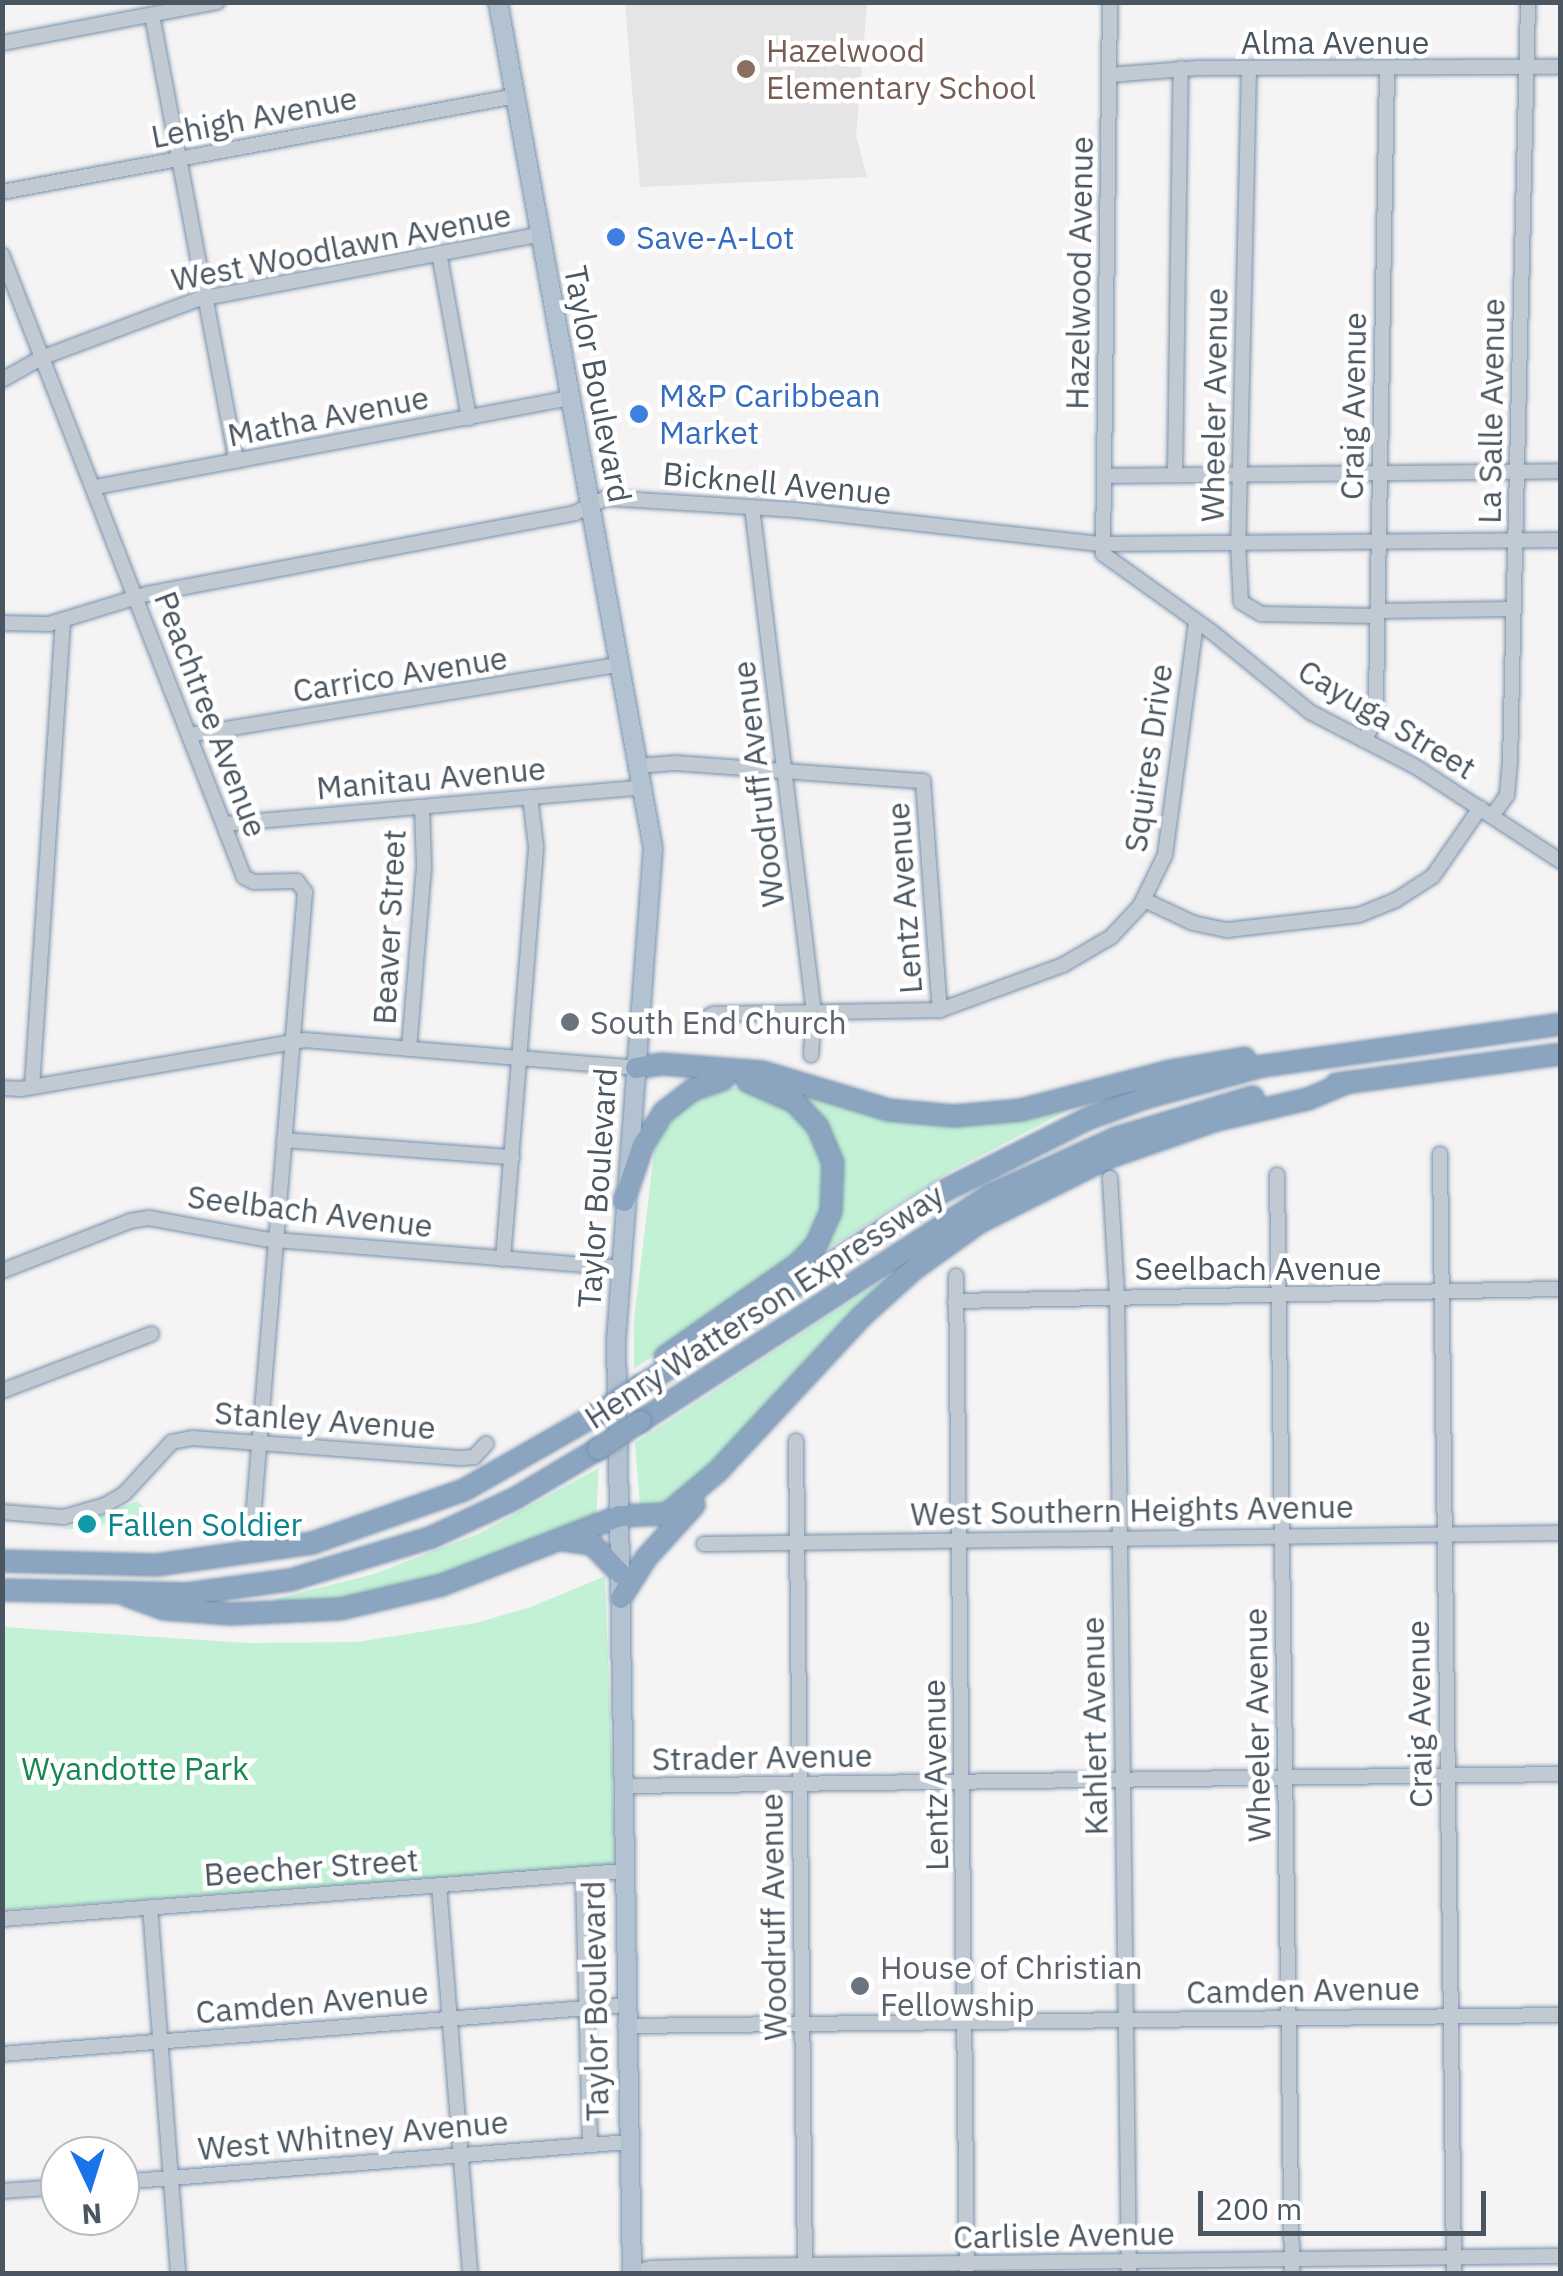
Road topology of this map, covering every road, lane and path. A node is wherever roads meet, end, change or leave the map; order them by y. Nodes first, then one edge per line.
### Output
1 (218, 2) edge
2 (498, 2) edge
3 (1110, 2) edge
4 (1528, 2) edge
5 (152, 15) junction
6 (2, 43) edge
7 (1560, 67) edge
8 (1182, 68) junction
9 (1526, 68) junction
10 (1249, 69) junction
11 (1387, 71) junction
12 (1109, 75) junction
13 (516, 96) junction
14 (180, 159) junction
15 (2, 192) edge
16 (540, 235) junction
17 (438, 252) junction
18 (2, 256) edge
19 (207, 297) junction
20 (42, 358) junction
21 (2, 380) edge
22 (571, 398) junction
23 (469, 418) junction
24 (236, 461) junction
25 (1519, 470) junction
26 (1560, 471) edge
27 (1378, 473) junction
28 (1174, 475) junction
29 (1240, 475) junction
30 (1104, 476) junction
31 (96, 486) junction
32 (591, 506) junction
33 (752, 507) junction
34 (1560, 540) edge
35 (1377, 541) junction
36 (1516, 541) junction
37 (1238, 542) junction
38 (1102, 544) junction
39 (137, 596) junction
40 (1513, 609) junction
41 (1377, 614) junction
42 (63, 620) junction
43 (2, 623) edge
44 (1196, 623) junction
45 (618, 664) junction
46 (189, 736) junction
47 (1364, 740) junction
48 (639, 766) junction
49 (784, 770) junction
50 (644, 786) junction
51 (530, 798) junction
52 (422, 807) junction
53 (1486, 812) junction
54 (224, 824) junction
55 (1560, 861) edge
56 (1144, 900) junction
57 (940, 1010) junction
58 (814, 1013) junction
59 (1560, 1024) edge
60 (691, 1026) dead end
61 (292, 1041) junction
62 (409, 1049) junction
63 (1560, 1054) edge
64 (812, 1055) dead end
65 (1319, 1056) junction
66 (519, 1058) junction
67 (636, 1068) junction
68 (724, 1079) junction
69 (1348, 1082) junction
70 (2, 1088) edge
71 (27, 1088) junction
72 (2, 1101) edge
73 (284, 1140) junction
74 (1440, 1154) dead end
75 (512, 1158) junction
76 (1277, 1175) dead end
77 (1110, 1178) dead end
78 (624, 1201) junction
79 (276, 1240) junction
80 (502, 1259) junction
81 (620, 1268) junction
82 (2, 1271) edge
83 (956, 1276) dead end
84 (1560, 1290) edge
85 (1441, 1294) junction
86 (1117, 1296) junction
87 (1279, 1296) junction
88 (955, 1301) junction
89 (151, 1334) dead end
90 (639, 1386) junction
91 (2, 1391) edge
92 (796, 1441) dead end
93 (260, 1442) junction
94 (486, 1444) dead end
95 (718, 1471) junction
96 (2, 1512) edge
97 (620, 1516) junction
98 (253, 1519) dead end
99 (1560, 1532) edge
100 (1444, 1534) junction
101 (1282, 1536) junction
102 (1120, 1538) junction
103 (958, 1540) junction
104 (556, 1542) junction
105 (795, 1542) junction
106 (704, 1544) dead end
107 (2, 1561) edge
108 (621, 1574) junction
109 (2, 1590) edge
110 (126, 1595) junction
111 (621, 1598) junction
112 (1560, 1774) edge
113 (1447, 1775) junction
114 (1286, 1777) junction
115 (1123, 1780) junction
116 (964, 1782) junction
117 (798, 1783) junction
118 (623, 1786) junction
119 (623, 1871) junction
120 (583, 1874) junction
121 (440, 1885) junction
122 (150, 1908) junction
123 (2, 1918) edge
124 (625, 2005) junction
125 (590, 2008) junction
126 (1560, 2015) edge
127 (1450, 2016) junction
128 (450, 2018) junction
129 (1288, 2018) junction
130 (1127, 2020) junction
131 (964, 2022) junction
132 (801, 2024) junction
133 (626, 2026) junction
134 (160, 2042) junction
135 (2, 2054) edge
136 (628, 2142) junction
137 (590, 2145) junction
138 (460, 2155) junction
139 (170, 2178) junction
140 (140, 2180) edge
141 (40, 2187) edge
142 (2, 2190) edge
143 (1560, 2256) edge
144 (1454, 2257) junction
145 (1292, 2266) edge
146 (1129, 2267) edge
147 (967, 2268) edge
148 (805, 2269) edge
149 (632, 2273) edge
150 (178, 2274) edge
151 (470, 2274) edge
152 (1454, 2274) edge

1 - 5 street
2 - 13 main road, Taylor Boulevard
3 - 12 street, Hazelwood Avenue
4 - 9 street, La Salle Avenue
5 - 6 street
5 - 14 street
7 - 9 street, Alma Avenue
8 - 10 street, Alma Avenue
8 - 12 street, Alma Avenue
8 - 28 street
9 - 11 street, Alma Avenue
9 - 25 street, La Salle Avenue
10 - 11 street, Alma Avenue
10 - 29 street, Wheeler Avenue
11 - 27 street, Craig Avenue
12 - 30 street, Hazelwood Avenue
13 - 14 street, Lehigh Avenue
13 - 16 main road, Taylor Boulevard
14 - 15 street, Lehigh Avenue
14 - 19 street
16 - 17 street, West Woodlawn Avenue
16 - 22 main road, Taylor Boulevard
17 - 19 street, West Woodlawn Avenue
17 - 23 street
18 - 20 street, Peachtree Avenue
19 - 20 street, West Woodlawn Avenue
19 - 24 street
20 - 21 street, West Woodlawn Avenue
20 - 31 street, Peachtree Avenue
22 - 23 street, Matha Avenue
22 - 32 main road, Taylor Boulevard
23 - 24 street, Matha Avenue
24 - 31 street, Matha Avenue
25 - 26 street
25 - 27 street
25 - 36 street, La Salle Avenue
27 - 29 street
27 - 35 street, Craig Avenue
28 - 29 street
28 - 30 street
29 - 37 street, Wheeler Avenue
30 - 38 street, Hazelwood Avenue
31 - 39 street, Peachtree Avenue
32 - 33 street, Bicknell Avenue
32 - 39 street, Bicknell Avenue
32 - 45 main road, Taylor Boulevard
33 - 38 street, Bicknell Avenue
33 - 49 street, Woodruff Avenue
34 - 36 street, Bicknell Avenue
35 - 36 street, Bicknell Avenue
35 - 37 street, Bicknell Avenue
35 - 41 street, Craig Avenue
36 - 40 street, La Salle Avenue
37 - 38 street, Bicknell Avenue
37 - 41 street, Wheeler Avenue
38 - 44 street, Cayuga Street
39 - 42 street, Bicknell Avenue
39 - 46 street, Peachtree Avenue
40 - 41 street
40 - 53 street, La Salle Avenue
41 - 47 street, Craig Avenue
42 - 43 street, Bicknell Avenue
42 - 71 street
44 - 47 street, Cayuga Street
44 - 56 street, Squires Drive
45 - 46 street, Carrico Avenue
45 - 48 main road, Taylor Boulevard
46 - 54 street, Peachtree Avenue
47 - 53 street, Cayuga Street
48 - 49 street
48 - 50 main road, Taylor Boulevard
49 - 57 street, Lentz Avenue
49 - 58 street, Woodruff Avenue
50 - 51 street, Manitau Avenue
50 - 67 main road, Taylor Boulevard
51 - 52 street, Manitau Avenue
51 - 66 street
52 - 54 street, Manitau Avenue
52 - 62 street, Beaver Street
53 - 55 street, Cayuga Street
53 - 56 street, La Salle Avenue
54 - 61 street, Peachtree Avenue
56 - 57 street, Squires Drive
57 - 58 street, Squires Drive
58 - 60 street, Squires Drive
58 - 64 street, Woodruff Avenue
59 - 65 highway, Henry Watterson Expressway
61 - 62 street
61 - 71 street
61 - 73 street, Peachtree Avenue
62 - 66 street
63 - 69 highway, Henry Watterson Expressway
65 - 67 highway
65 - 90 highway, Henry Watterson Expressway
66 - 67 street
66 - 75 street
67 - 68 highway
67 - 78 main road, Taylor Boulevard
68 - 78 highway
68 - 90 highway
69 - 95 highway
69 - 110 highway, Henry Watterson Expressway, bridge
70 - 71 street
71 - 72 street
73 - 75 street
73 - 79 street, Peachtree Avenue
74 - 85 street, Craig Avenue
75 - 80 street
76 - 87 street, Wheeler Avenue
77 - 86 street, Kahlert Avenue
78 - 81 main road, Taylor Boulevard
79 - 80 street, Seelbach Avenue
79 - 82 street, Seelbach Avenue
79 - 93 street, Peachtree Avenue
80 - 81 street, Seelbach Avenue
81 - 97 main road, Taylor Boulevard
83 - 88 street, Lentz Avenue
84 - 85 street, Seelbach Avenue
85 - 87 street, Seelbach Avenue
85 - 100 street, Craig Avenue
86 - 87 street, Seelbach Avenue
86 - 88 street, Seelbach Avenue
86 - 102 street, Kahlert Avenue
87 - 101 street, Wheeler Avenue
88 - 103 street, Lentz Avenue
89 - 91 street
90 - 107 highway, Henry Watterson Expressway, bridge
92 - 105 street, Woodruff Avenue
93 - 94 street, Stanley Avenue
93 - 96 street, Stanley Avenue
93 - 98 street, Peachtree Avenue
95 - 97 highway
95 - 111 highway
97 - 104 highway
97 - 108 main road, Taylor Boulevard
99 - 100 street, West Southern Heights Avenue
100 - 101 street, West Southern Heights Avenue
100 - 113 street, Craig Avenue
101 - 102 street, West Southern Heights Avenue
101 - 114 street, Wheeler Avenue
102 - 103 street, West Southern Heights Avenue
102 - 115 street, Kahlert Avenue
103 - 105 street, West Southern Heights Avenue
103 - 116 street, Lentz Avenue
104 - 108 highway
104 - 110 highway
105 - 106 street, West Southern Heights Avenue
105 - 117 street, Woodruff Avenue
108 - 111 main road, Taylor Boulevard
109 - 110 highway, Henry Watterson Expressway
111 - 118 main road, Taylor Boulevard
112 - 113 street, Strader Avenue
113 - 114 street, Strader Avenue
113 - 127 street, Craig Avenue
114 - 115 street, Strader Avenue
114 - 129 street, Wheeler Avenue
115 - 116 street, Strader Avenue
115 - 130 street, Kahlert Avenue
116 - 117 street, Strader Avenue
116 - 131 street, Lentz Avenue
117 - 118 street, Strader Avenue
117 - 132 street, Woodruff Avenue
118 - 119 main road, Taylor Boulevard
119 - 120 street, Beecher Street
119 - 124 main road, Taylor Boulevard
120 - 121 street, Beecher Street
120 - 125 street
121 - 122 street, Beecher Street
121 - 128 street
122 - 123 street, Beecher Street
122 - 134 street
124 - 125 street, Camden Avenue
124 - 133 main road, Taylor Boulevard
125 - 128 street, Camden Avenue
125 - 137 street
126 - 127 street, Camden Avenue
127 - 129 street, Camden Avenue
127 - 144 street, Craig Avenue
128 - 134 street, Camden Avenue
128 - 138 street
129 - 130 street, Camden Avenue
129 - 145 street, Wheeler Avenue
130 - 131 street, Camden Avenue
130 - 146 street, Kahlert Avenue
131 - 132 street, Camden Avenue
131 - 147 street, Lentz Avenue
132 - 133 street, Camden Avenue
132 - 148 street, Woodruff Avenue
133 - 136 main road, Taylor Boulevard
134 - 135 street, Camden Avenue
134 - 139 street
136 - 137 street, West Whitney Avenue
136 - 149 main road, Taylor Boulevard
137 - 138 street, West Whitney Avenue
138 - 139 street, West Whitney Avenue
138 - 151 street
139 - 140 street, West Whitney Avenue
139 - 150 street
141 - 142 street
143 - 144 street, Carlisle Avenue
144 - 145 street, Carlisle Avenue
144 - 152 street, Craig Avenue
145 - 146 street, Carlisle Avenue
146 - 147 street, Carlisle Avenue
147 - 148 street, Carlisle Avenue
148 - 149 street, Carlisle Avenue

